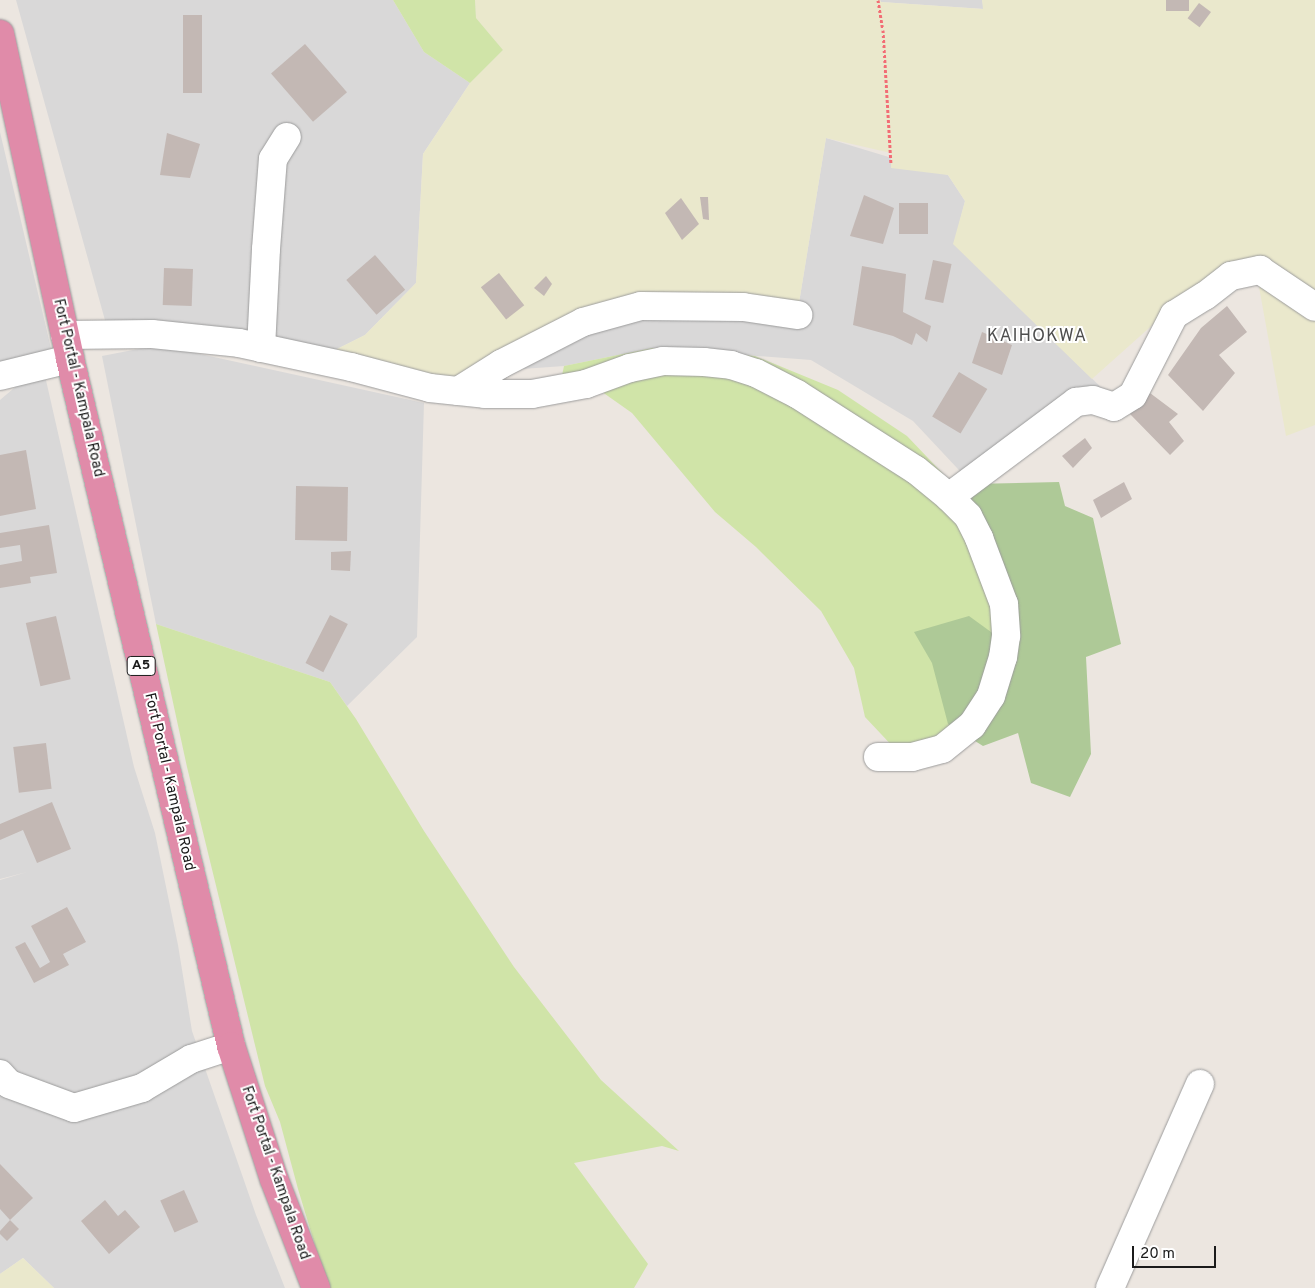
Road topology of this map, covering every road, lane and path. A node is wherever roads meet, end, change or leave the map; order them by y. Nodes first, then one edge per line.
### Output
1 (878, 0) edge
2 (0, 34) edge
3 (287, 137) dead end
4 (891, 162) dead end
5 (1315, 307) edge
6 (798, 315) dead end
7 (68, 347) junction
8 (261, 348) junction
9 (0, 376) edge
10 (458, 392) junction
11 (949, 497) junction
12 (878, 757) dead end
13 (231, 1046) junction
14 (0, 1074) edge
15 (1200, 1084) dead end
16 (316, 1288) edge
17 (1110, 1288) edge

1 - 4 path
2 - 7 highway, Fort Portal - Kampala Road / A5
3 - 8 street
5 - 11 street
6 - 10 street
7 - 8 street
7 - 9 street
7 - 13 highway, Fort Portal - Kampala Road / A5
8 - 10 street
10 - 11 street
11 - 12 street
13 - 14 street
13 - 16 highway, Fort Portal - Kampala Road / A5
15 - 17 street

